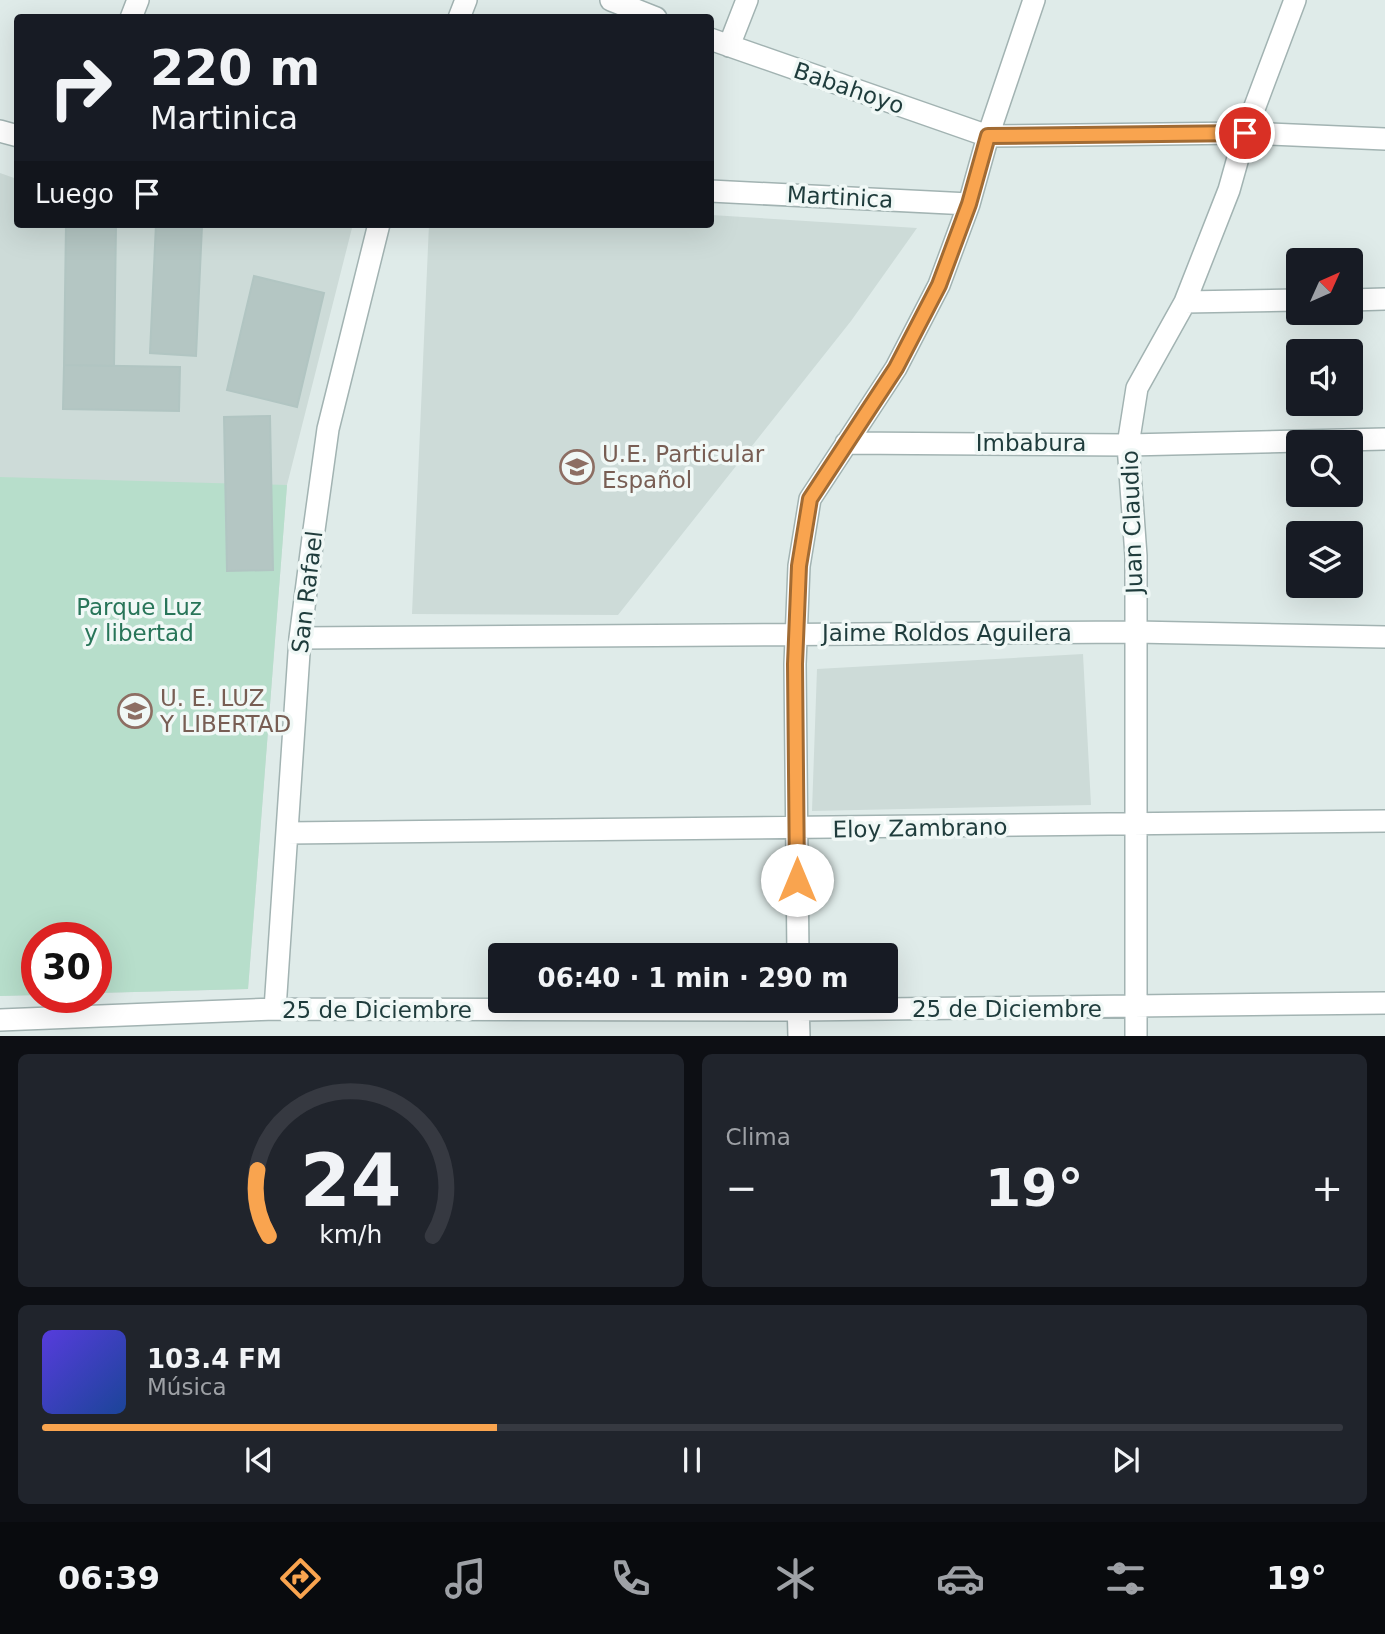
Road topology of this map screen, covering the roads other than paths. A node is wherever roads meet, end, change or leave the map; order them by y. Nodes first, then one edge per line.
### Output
1 (611, 0) edge
2 (747, 0) edge
3 (1034, 0) edge
4 (1295, 0) edge
5 (646, 14) edge
6 (720, 42) edge
7 (1245, 133) junction
8 (988, 136) junction
9 (1385, 139) edge
10 (714, 191) edge
11 (969, 204) junction
12 (378, 228) edge
13 (1385, 299) edge
14 (1286, 300) edge
15 (1363, 300) edge
16 (1185, 302) junction
17 (1385, 439) edge
18 (846, 443) junction
19 (1128, 445) junction
20 (1136, 632) junction
21 (796, 633) junction
22 (1385, 637) edge
23 (300, 638) junction
24 (1385, 821) edge
25 (1135, 825) junction
26 (797, 829) junction
27 (287, 833) junction
28 (797, 943) edge
29 (1385, 1003) edge
30 (898, 1007) edge
31 (488, 1008) edge
32 (1136, 1008) junction
33 (275, 1009) junction
34 (798, 1013) edge
35 (0, 1020) edge
36 (799, 1035) edge
37 (1136, 1035) edge

1 - 5 street
2 - 6 street
3 - 8 street
4 - 7 street, Juan Claudio
6 - 8 street, Babahoyo
7 - 8 street
7 - 9 street
7 - 16 street, Juan Claudio
8 - 11 street
10 - 11 street, Martinica
11 - 18 street
12 - 23 street, San Rafael
13 - 15 street
14 - 16 street
16 - 19 street, Juan Claudio
17 - 19 street, Imbabura
18 - 19 street, Imbabura
18 - 21 street
19 - 20 street, Juan Claudio
20 - 21 street, Jaime Roldos Aguilera
20 - 22 street, Jaime Roldos Aguilera
20 - 25 street, Juan Claudio
21 - 23 street, Jaime Roldos Aguilera
21 - 26 street
23 - 27 street, San Rafael
24 - 25 street, Eloy Zambrano
25 - 26 street, Eloy Zambrano
25 - 32 street, Juan Claudio
26 - 27 street, Eloy Zambrano
26 - 28 street
27 - 33 street, San Rafael
29 - 32 street, 25 de Diciembre
30 - 32 street, 25 de Diciembre
31 - 33 street, 25 de Diciembre
32 - 37 street, Juan Claudio
33 - 35 street, 25 de Diciembre
34 - 36 street

